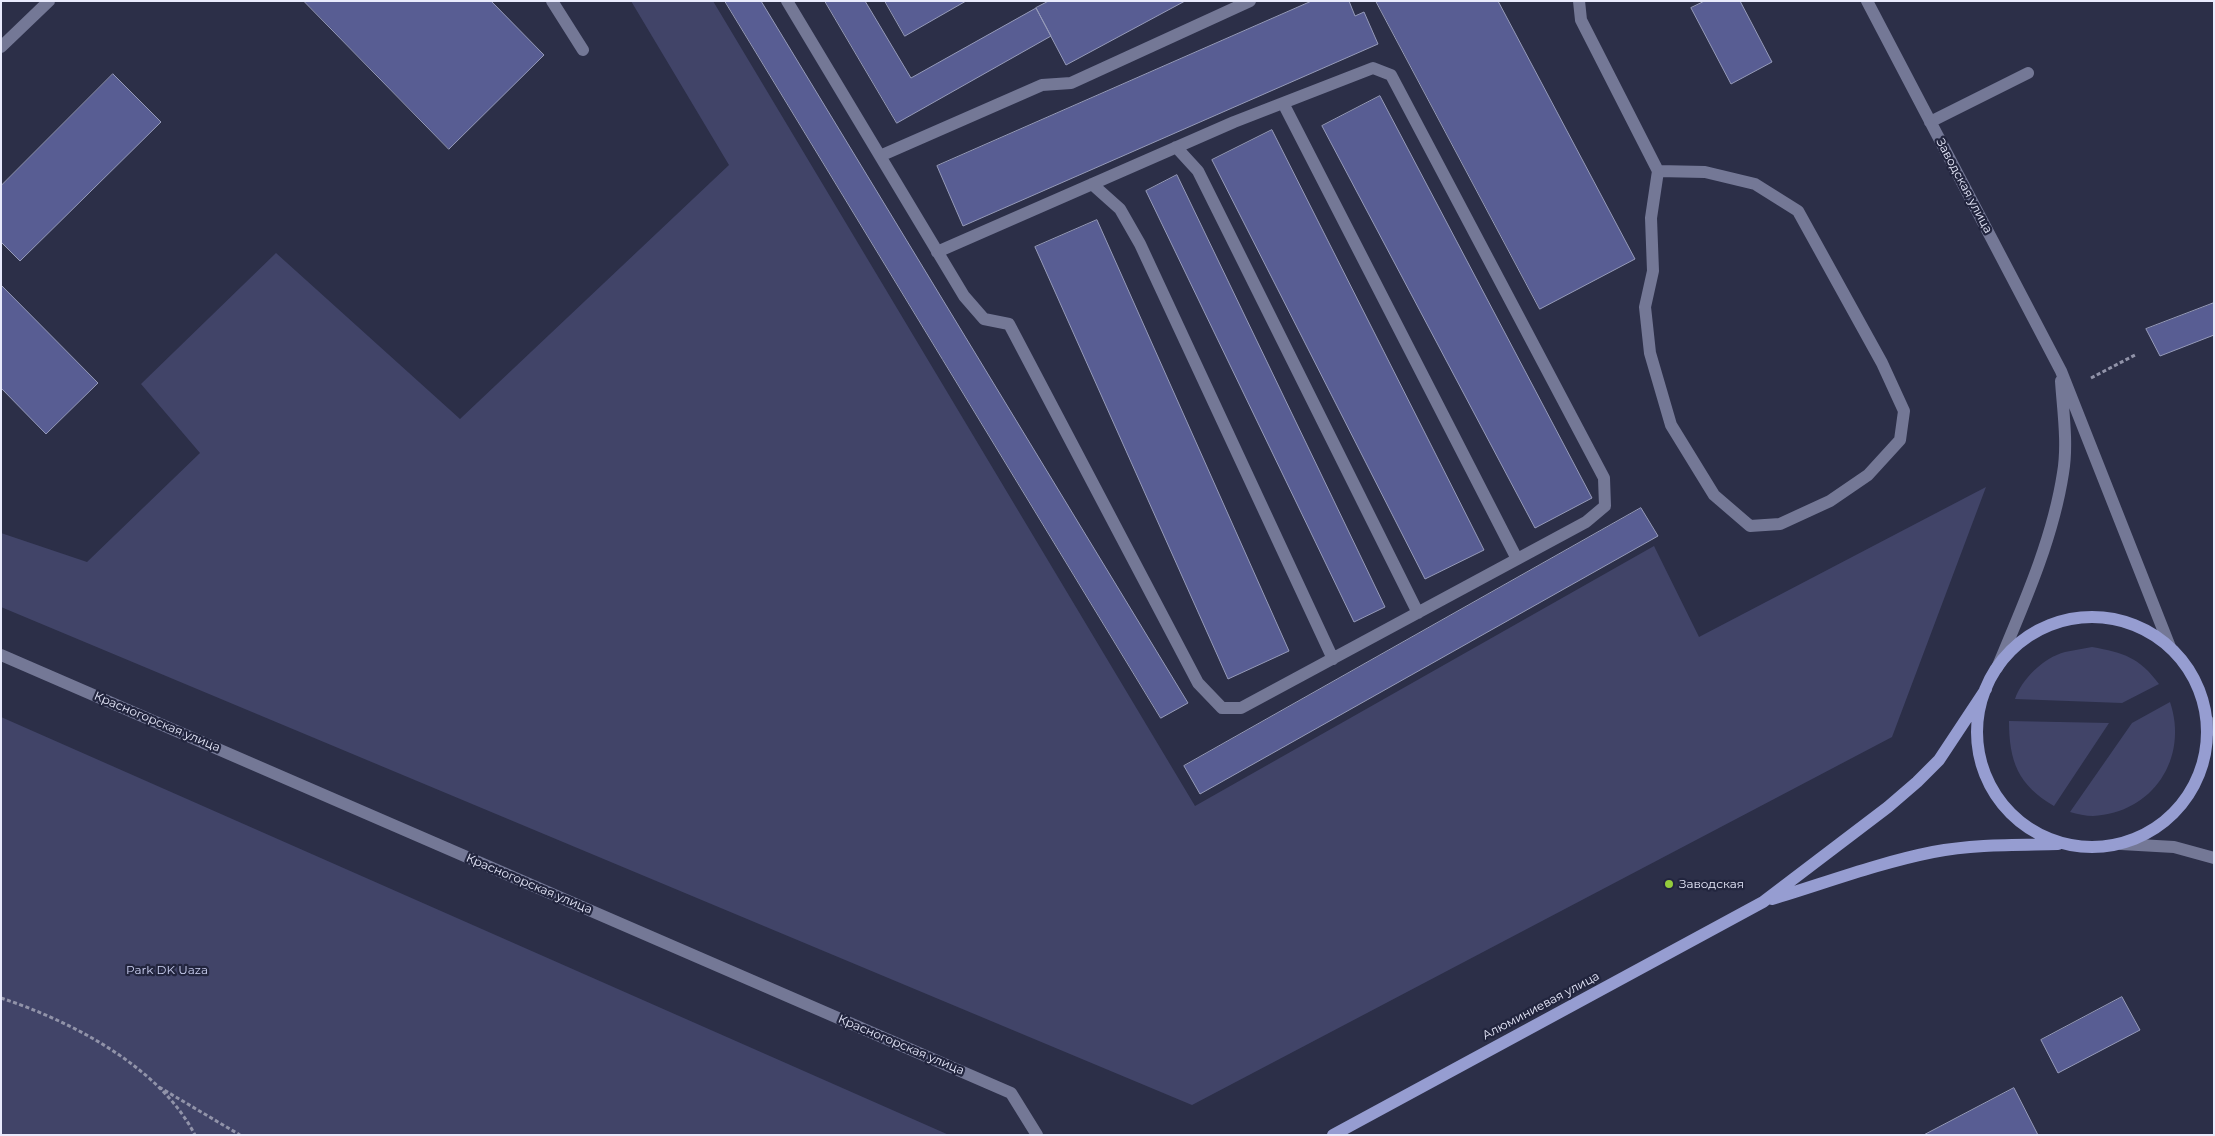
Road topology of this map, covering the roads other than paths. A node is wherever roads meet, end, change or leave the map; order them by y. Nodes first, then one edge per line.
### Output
1 (49, 1) edge
2 (552, 1) edge
3 (786, 1) edge
4 (1250, 1) edge
5 (1579, 1) edge
6 (1867, 1) edge
7 (1, 47) edge
8 (583, 50) dead end
9 (2028, 73) dead end
10 (1283, 103) junction
11 (1930, 122) junction
12 (1176, 148) junction
13 (880, 156) junction
14 (1658, 171) junction
15 (1092, 184) junction
16 (937, 252) junction
17 (2061, 371) junction
18 (1517, 559) junction
19 (1418, 613) junction
20 (2170, 647) junction
21 (1, 655) edge
22 (1333, 659) junction
23 (1997, 668) junction
24 (1986, 689) junction
25 (2211, 726) edge
26 (2063, 844) junction
27 (2121, 844) junction
28 (2214, 858) edge
29 (1763, 902) junction
30 (1037, 1135) edge
31 (1333, 1135) edge

1 - 7 street
2 - 8 street
3 - 13 street
4 - 13 street
5 - 14 street
6 - 11 street, Заводская улица
9 - 11 street
10 - 12 street
10 - 18 street
10 - 18 street
11 - 17 street, Заводская улица
12 - 15 street
12 - 19 street
13 - 16 street
14 - 14 street
15 - 16 street
15 - 22 street
16 - 22 street
17 - 20 street, Заводская улица
17 - 23 street
18 - 19 street
19 - 22 street
20 - 23 main road
20 - 25 main road
21 - 30 street, Красногорская улица
23 - 24 main road
24 - 26 main road
24 - 29 main road
25 - 27 main road
26 - 27 main road
26 - 29 main road
27 - 28 street
29 - 31 main road, Алюминиевая улица

